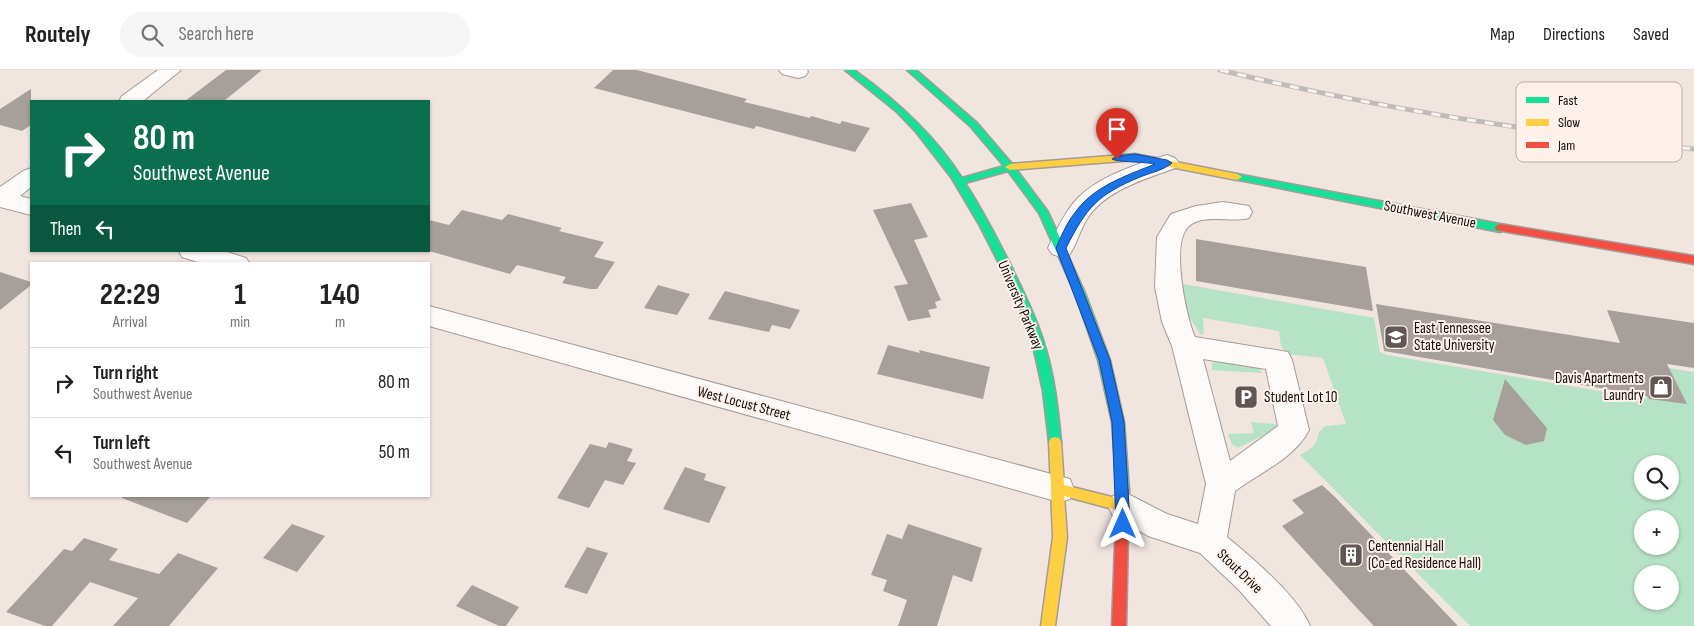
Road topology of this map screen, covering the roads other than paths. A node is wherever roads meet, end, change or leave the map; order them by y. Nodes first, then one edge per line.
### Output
1 (171, 70) edge
2 (849, 70) edge
3 (911, 70) edge
4 (131, 100) edge
5 (1167, 163) junction
6 (1010, 167) junction
7 (30, 177) edge
8 (962, 181) junction
9 (0, 199) edge
10 (30, 207) edge
11 (1240, 212) dead end
12 (1061, 248) junction
13 (195, 252) edge
14 (1694, 260) edge
15 (230, 262) edge
16 (430, 316) edge
17 (1186, 346) junction
18 (1221, 484) junction
19 (1059, 489) junction
20 (1124, 506) junction
21 (1210, 542) junction
22 (1048, 626) edge
23 (1119, 626) edge
24 (1293, 626) edge

1 - 4 street
2 - 8 main road, University Parkway
3 - 6 main road
5 - 6 main road, Southwest Avenue
5 - 12 street
5 - 14 main road, Southwest Avenue
6 - 8 main road, Southwest Avenue
6 - 12 main road
7 - 9 street
8 - 19 main road, University Parkway
9 - 10 street
11 - 17 street
12 - 20 main road
13 - 15 street
16 - 19 street, West Locust Street
17 - 18 street
17 - 18 street
18 - 21 street
19 - 20 main road
19 - 22 main road, University Parkway
20 - 21 street, Stout Drive
20 - 23 main road
21 - 24 street, Stout Drive

